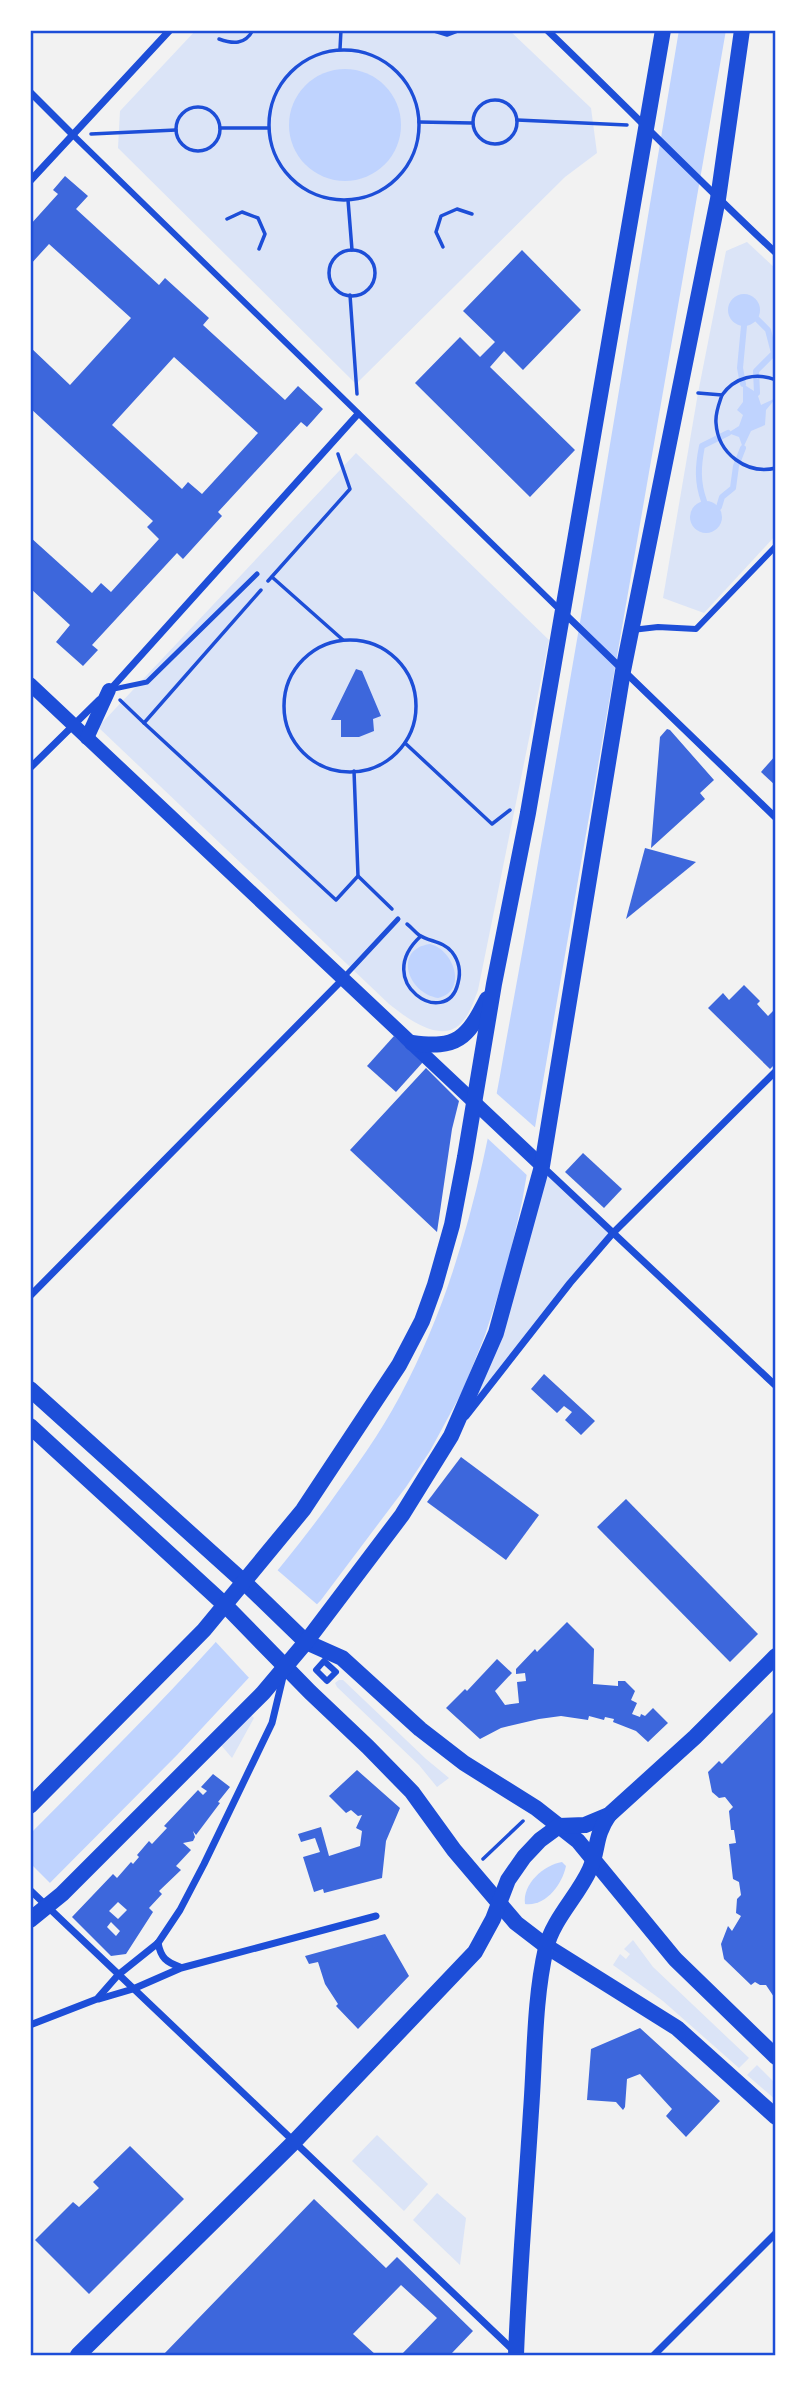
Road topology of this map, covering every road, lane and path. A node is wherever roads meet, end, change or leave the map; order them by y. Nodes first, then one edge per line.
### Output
1 (170, 30) edge
2 (254, 30) edge
3 (341, 30) edge
4 (431, 30) edge
5 (460, 30) edge
6 (547, 30) edge
7 (663, 30) edge
8 (742, 30) edge
9 (219, 38) dead end
10 (340, 50) junction
11 (30, 92) edge
12 (517, 120) junction
13 (419, 121) junction
14 (472, 123) junction
15 (647, 126) junction
16 (220, 128) junction
17 (268, 128) junction
18 (176, 130) junction
19 (73, 135) junction
20 (30, 181) edge
21 (718, 199) junction
22 (348, 200) junction
23 (472, 214) dead end
24 (227, 219) dead end
25 (443, 247) dead end
26 (259, 249) dead end
27 (352, 250) junction
28 (776, 253) edge
29 (350, 295) junction
30 (776, 380) edge
31 (698, 393) dead end
32 (722, 395) junction
33 (358, 414) junction
34 (334, 442) junction
35 (776, 468) edge
36 (776, 546) edge
37 (257, 574) dead end
38 (272, 577) junction
39 (564, 613) junction
40 (630, 631) junction
41 (343, 639) junction
42 (623, 671) junction
43 (30, 684) edge
44 (109, 690) junction
45 (144, 723) junction
46 (74, 726) junction
47 (87, 738) junction
48 (405, 743) junction
49 (30, 768) edge
50 (354, 771) junction
51 (509, 810) dead end
52 (776, 818) edge
53 (358, 876) junction
54 (391, 909) dead end
55 (398, 919) dead end
56 (406, 923) dead end
57 (421, 936) junction
58 (343, 979) junction
59 (494, 984) junction
60 (412, 1043) junction
61 (776, 1071) edge
62 (474, 1102) junction
63 (541, 1166) junction
64 (613, 1233) junction
65 (30, 1296) edge
66 (776, 1386) edge
67 (30, 1389) edge
68 (30, 1426) edge
69 (451, 1436) junction
70 (245, 1583) junction
71 (225, 1605) junction
72 (306, 1642) junction
73 (776, 1656) edge
74 (285, 1667) junction
75 (30, 1806) edge
76 (609, 1815) junction
77 (527, 1818) dead end
78 (559, 1826) junction
79 (595, 1859) junction
80 (481, 1860) dead end
81 (30, 1890) edge
82 (500, 1904) junction
83 (48, 1908) junction
84 (376, 1916) dead end
85 (30, 1920) edge
86 (158, 1943) junction
87 (546, 1946) junction
88 (181, 1968) junction
89 (118, 1975) junction
90 (132, 1989) junction
91 (97, 1999) junction
92 (30, 2025) edge
93 (776, 2057) edge
94 (776, 2117) edge
95 (294, 2141) junction
96 (776, 2233) edge
97 (517, 2354) edge
98 (78, 2355) edge
99 (654, 2355) edge

1 - 19 street
2 - 9 path
3 - 10 path
4 - 5 path
6 - 15 street
7 - 15 main road
8 - 21 main road
10 - 13 path
10 - 17 path
11 - 19 street
12 - 14 path
12 - 14 path
12 - 15 path
13 - 14 path
13 - 22 path
15 - 21 street
15 - 39 main road
16 - 17 path
16 - 18 path
16 - 18 path
17 - 22 path
18 - 19 path
19 - 20 street
19 - 33 street
21 - 28 street
21 - 40 main road
22 - 27 path
23 - 25 path
24 - 26 path
27 - 29 path
27 - 29 path
29 - 33 path
30 - 32 path
31 - 32 path
32 - 35 path
33 - 34 street
33 - 39 street
34 - 38 path
34 - 44 street
36 - 40 street
37 - 44 lane
38 - 41 path
38 - 45 path
39 - 42 street
39 - 59 main road
40 - 42 main road
41 - 48 path
41 - 50 path
42 - 52 street
42 - 63 main road
43 - 46 main road
44 - 45 path
44 - 46 street
44 - 47 main road
45 - 53 path
46 - 47 main road
46 - 49 street
47 - 58 main road
48 - 50 path
48 - 51 path
50 - 53 path
53 - 54 path
55 - 58 lane
56 - 57 path
57 - 57 path
58 - 60 main road
58 - 65 street
59 - 60 main road
59 - 62 main road
60 - 62 main road
61 - 64 street
62 - 63 main road
62 - 70 main road
63 - 64 street
63 - 69 main road
64 - 66 street
64 - 69 street
67 - 70 main road
68 - 71 main road
69 - 72 main road
70 - 71 main road
70 - 72 main road
71 - 74 main road
71 - 75 main road
72 - 74 main road
72 - 78 main road
73 - 76 main road
74 - 82 main road
74 - 83 main road
74 - 86 street
76 - 78 main road
76 - 79 main road
77 - 80 path
78 - 79 main road
78 - 82 main road
79 - 87 main road
79 - 93 main road
81 - 83 street
82 - 87 main road
82 - 95 main road
83 - 85 main road
83 - 89 street
84 - 88 street
86 - 88 street
86 - 89 street
87 - 94 main road
87 - 97 main road
88 - 90 street
89 - 90 street
89 - 91 street
90 - 91 street
90 - 95 street
91 - 92 street
95 - 97 street
95 - 98 main road
96 - 99 street

